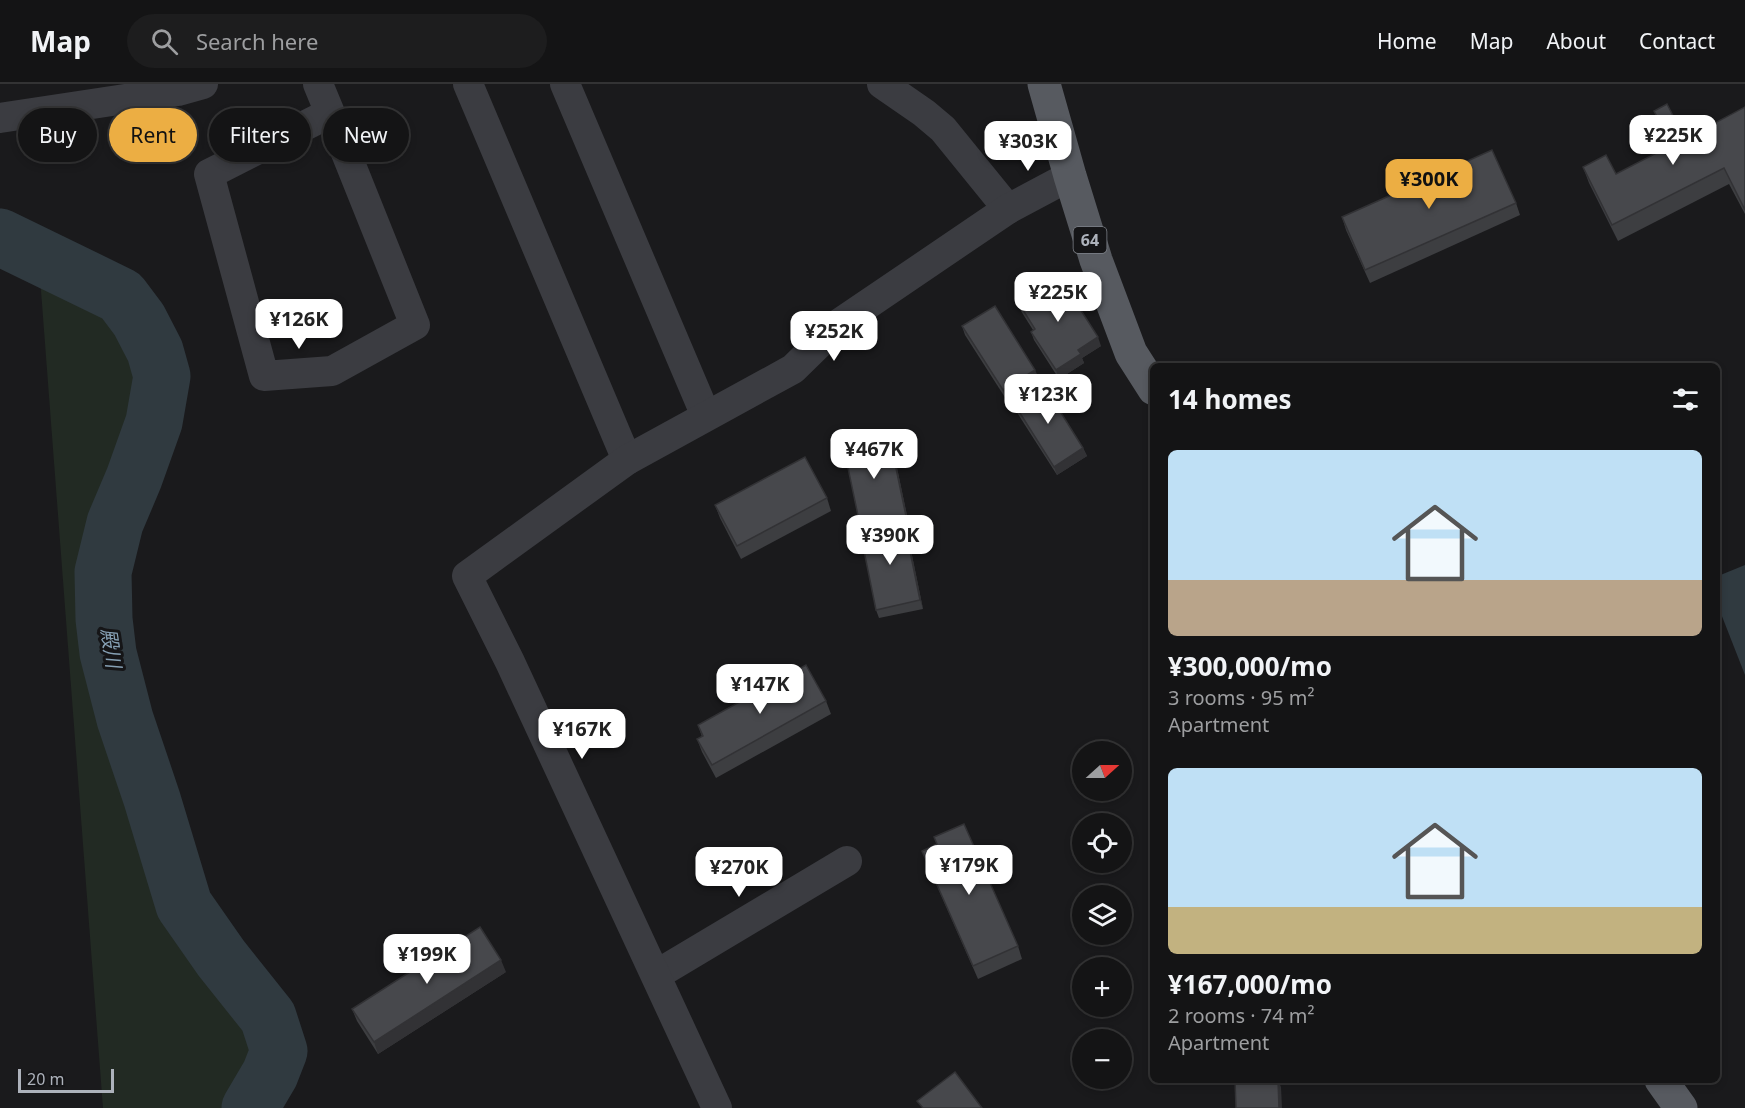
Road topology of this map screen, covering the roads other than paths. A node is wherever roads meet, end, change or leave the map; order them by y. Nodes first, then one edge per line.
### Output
1 (203, 84) edge
2 (318, 84) edge
3 (468, 84) edge
4 (565, 84) edge
5 (882, 84) edge
6 (1044, 84) edge
7 (328, 108) edge
8 (330, 113) joint
9 (0, 118) edge
10 (1070, 177) junction
11 (1008, 209) junction
12 (1150, 383) edge
13 (706, 416) junction
14 (627, 460) junction
15 (847, 861) dead end
16 (656, 975) junction
17 (1663, 1083) edge
18 (717, 1108) edge
19 (1681, 1108) edge

1 - 9 street
2 - 7 street
3 - 14 street
4 - 13 street
5 - 11 street
6 - 10 main road, 64
8 - 8 street
10 - 11 street
10 - 12 main road, 64
11 - 13 street
13 - 14 street
14 - 16 street
15 - 16 street
16 - 18 street
17 - 19 main road

